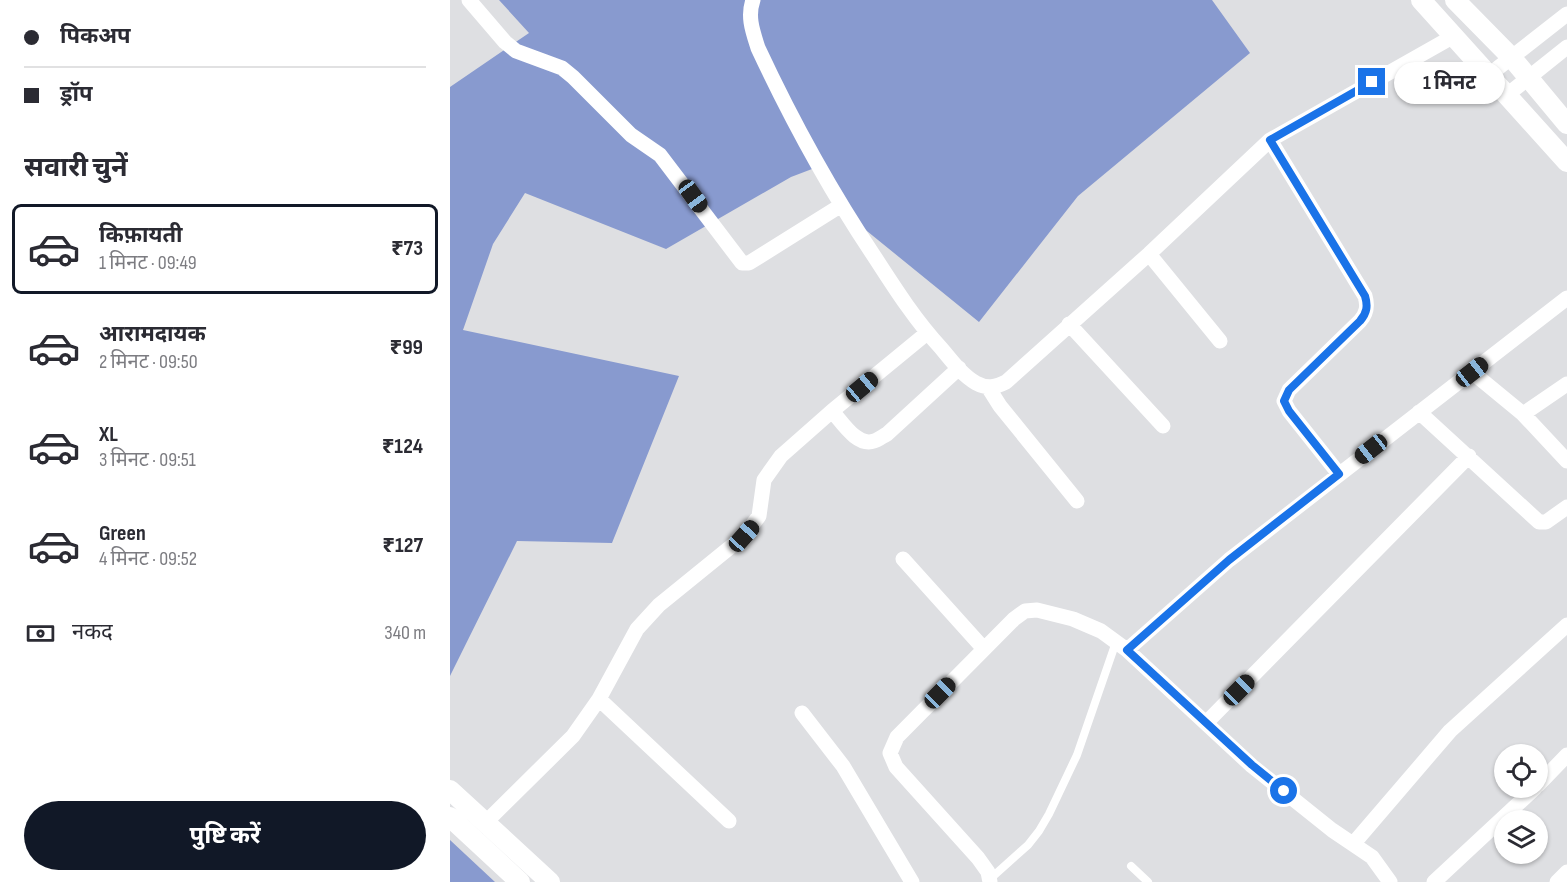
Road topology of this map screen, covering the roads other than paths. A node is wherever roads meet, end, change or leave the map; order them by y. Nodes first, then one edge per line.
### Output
1 (469, 0) edge
2 (753, 0) edge
3 (1422, 0) edge
4 (1455, 0) edge
5 (1567, 14) edge
6 (1454, 36) junction
7 (1567, 47) edge
8 (1512, 58) junction
9 (1489, 75) junction
10 (1528, 77) junction
11 (1507, 95) junction
12 (1567, 124) edge
13 (1270, 140) junction
14 (1567, 162) edge
15 (840, 206) junction
16 (1149, 254) junction
17 (1567, 298) edge
18 (1069, 324) junction
19 (927, 333) junction
20 (1220, 341) dead end
21 (959, 368) junction
22 (1472, 372) junction
23 (1567, 384) edge
24 (988, 387) junction
25 (832, 411) junction
26 (1419, 412) junction
27 (1523, 414) junction
28 (1163, 426) dead end
29 (1469, 456) junction
30 (1567, 461) edge
31 (1339, 474) junction
32 (1077, 501) dead end
33 (1567, 507) edge
34 (903, 559) dead end
35 (1567, 625) edge
36 (1122, 646) junction
37 (984, 649) junction
38 (599, 699) junction
39 (802, 713) dead end
40 (1206, 723) junction
41 (1567, 755) edge
42 (1548, 774) edge
43 (450, 790) edge
44 (1523, 798) edge
45 (450, 817) edge
46 (729, 821) dead end
47 (485, 823) junction
48 (1354, 843) junction
49 (1131, 866) dead end
50 (1567, 872) edge
51 (990, 880) edge
52 (520, 882) edge
53 (550, 882) edge
54 (912, 882) edge
55 (1148, 882) edge
56 (1390, 882) edge
57 (1434, 882) edge
58 (1557, 882) edge

1 - 15 street
2 - 15 street
3 - 6 street
4 - 8 street
5 - 8 street
6 - 9 street
6 - 13 street
7 - 10 street
8 - 9 street
8 - 10 street
9 - 11 street
10 - 11 street
10 - 12 street
11 - 14 street
13 - 16 street
13 - 31 street
15 - 19 street
16 - 18 street
16 - 20 street
17 - 22 street
18 - 24 street
18 - 28 street
19 - 21 street
19 - 25 street
21 - 24 street
21 - 25 street
22 - 26 street
22 - 27 street
23 - 27 street
24 - 32 street
25 - 38 street
26 - 29 street
26 - 31 street
27 - 30 street
29 - 33 street
29 - 40 street
31 - 36 street
34 - 37 street
35 - 48 street
36 - 37 street
36 - 40 street
36 - 51 lane
37 - 51 street
38 - 46 street
38 - 47 street
39 - 54 street
40 - 48 street
41 - 42 street
43 - 47 street
44 - 57 street
45 - 52 street
47 - 53 street
48 - 56 street
49 - 55 lane
50 - 58 street

